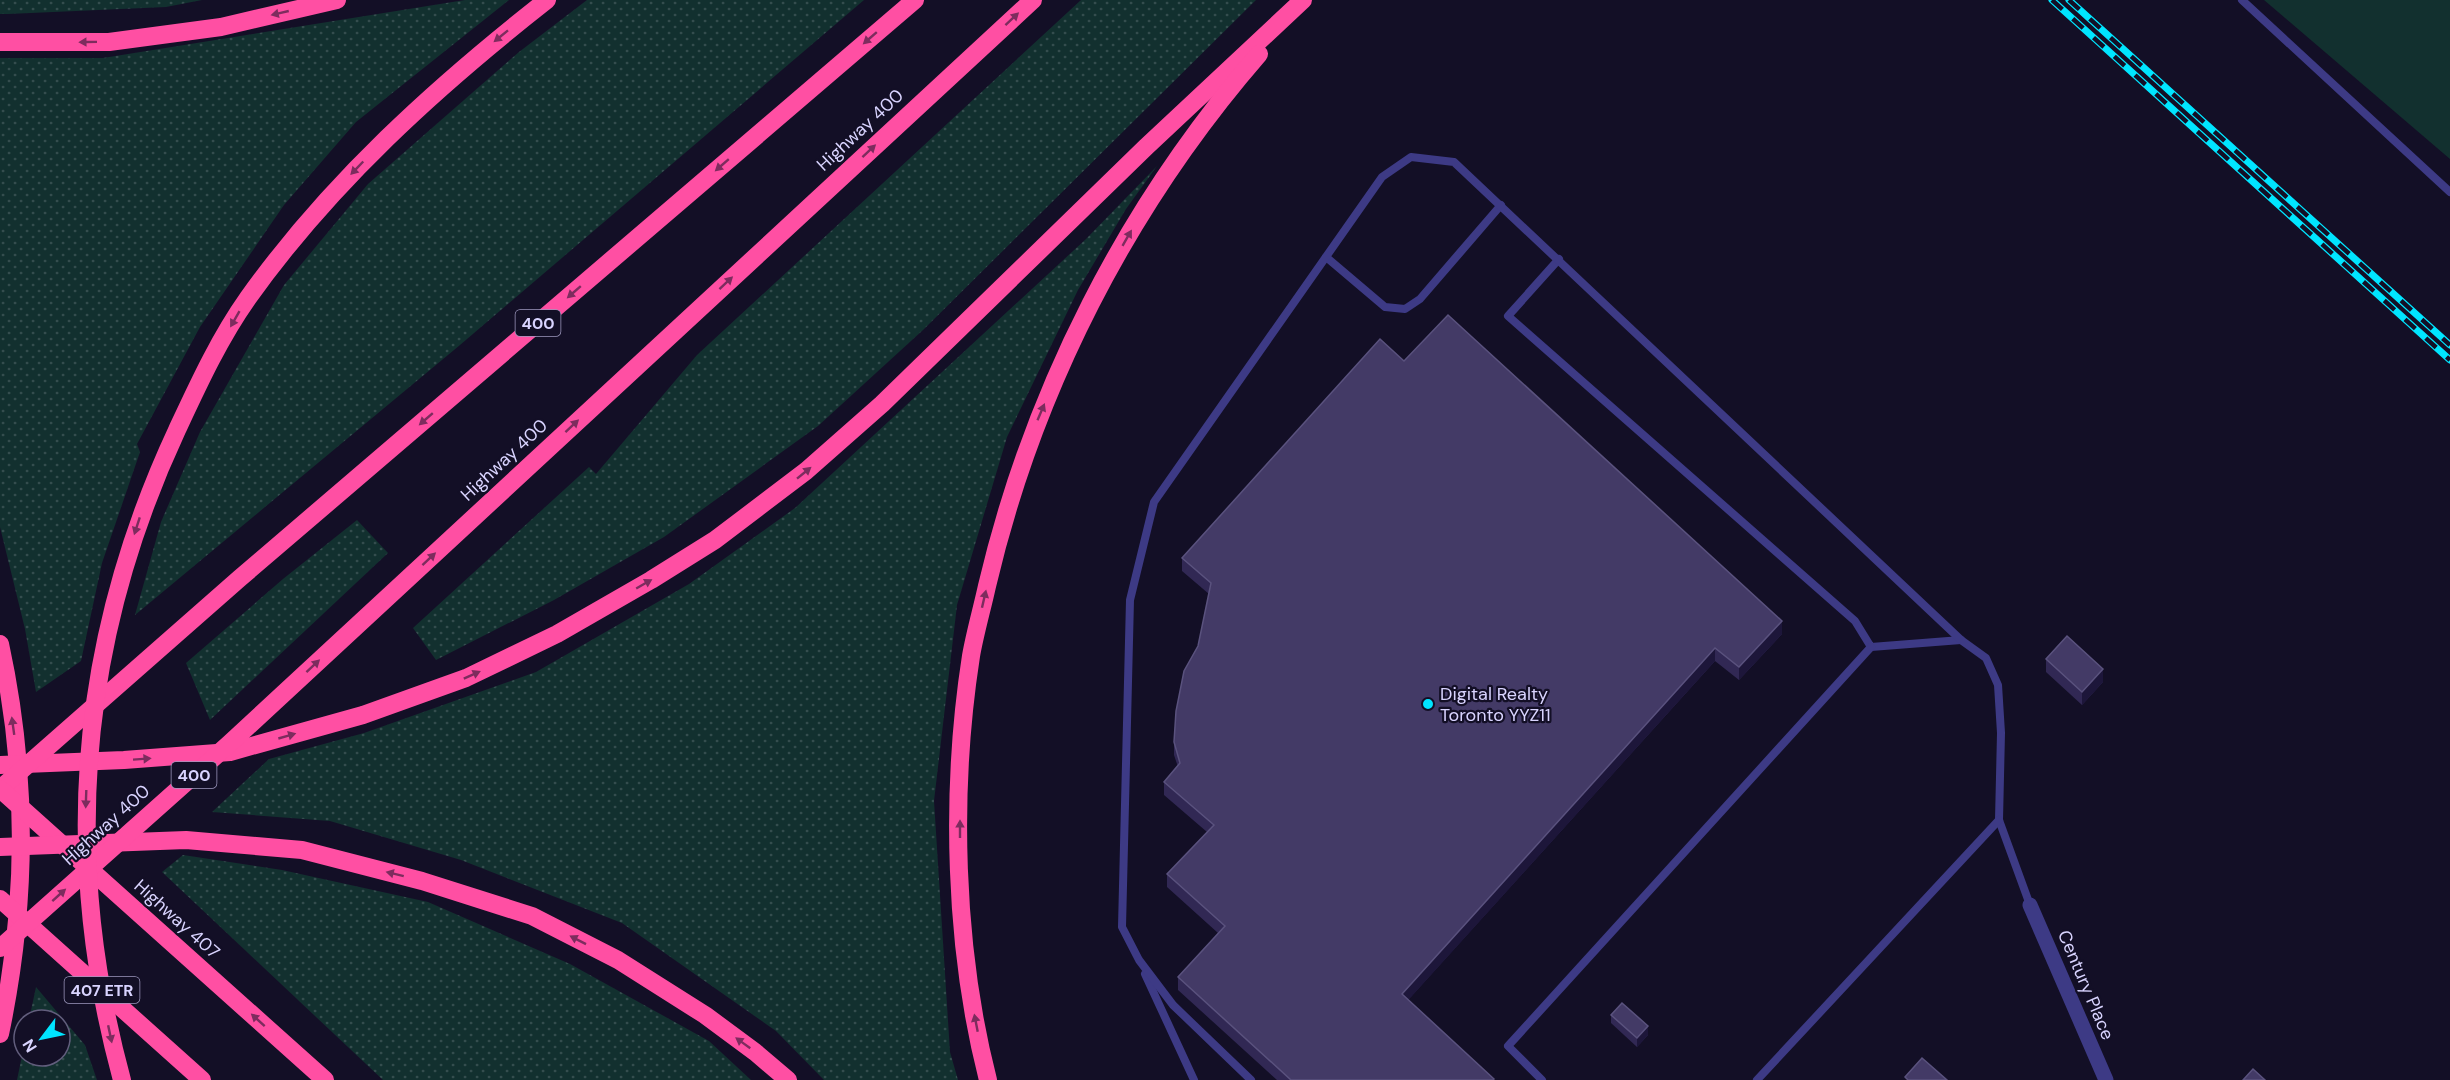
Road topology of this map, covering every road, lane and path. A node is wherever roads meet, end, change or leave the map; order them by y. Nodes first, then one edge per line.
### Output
1 (338, 0) edge
2 (547, 0) edge
3 (915, 0) edge
4 (1033, 0) edge
5 (1304, 0) edge
6 (2242, 0) edge
7 (0, 42) edge
8 (2450, 192) edge
9 (1501, 205) junction
10 (1326, 257) junction
11 (1559, 259) junction
12 (1961, 640) junction
13 (0, 644) edge
14 (1871, 647) junction
15 (0, 765) edge
16 (0, 789) edge
17 (1999, 820) junction
18 (0, 847) edge
19 (1, 900) edge
20 (2030, 905) joint
21 (0, 948) edge
22 (1139, 960) junction
23 (0, 1034) edge
24 (122, 1080) edge
25 (202, 1080) edge
26 (325, 1080) edge
27 (788, 1080) edge
28 (988, 1080) edge
29 (1194, 1080) edge
30 (1251, 1080) edge
31 (1542, 1080) edge
32 (1757, 1080) edge
33 (2106, 1080) edge

1 -> 7 highway
2 -> 24 highway
3 -> 16 highway, 400
21 -> 4 highway, Highway 400 / 400
15 -> 5 highway
28 -> 5 highway
6 - 8 lane
9 - 10 lane
9 - 10 lane
9 - 11 lane
10 - 22 lane
11 - 12 lane
11 - 14 lane
12 - 14 lane
12 - 17 lane
23 -> 13 highway
14 - 31 lane
26 -> 16 highway, Highway 407
17 - 20 lane
17 - 32 lane
27 -> 18 highway
19 - 25 highway, 407 ETR
20 - 33 street, Century Place
22 - 29 lane
22 - 30 lane

